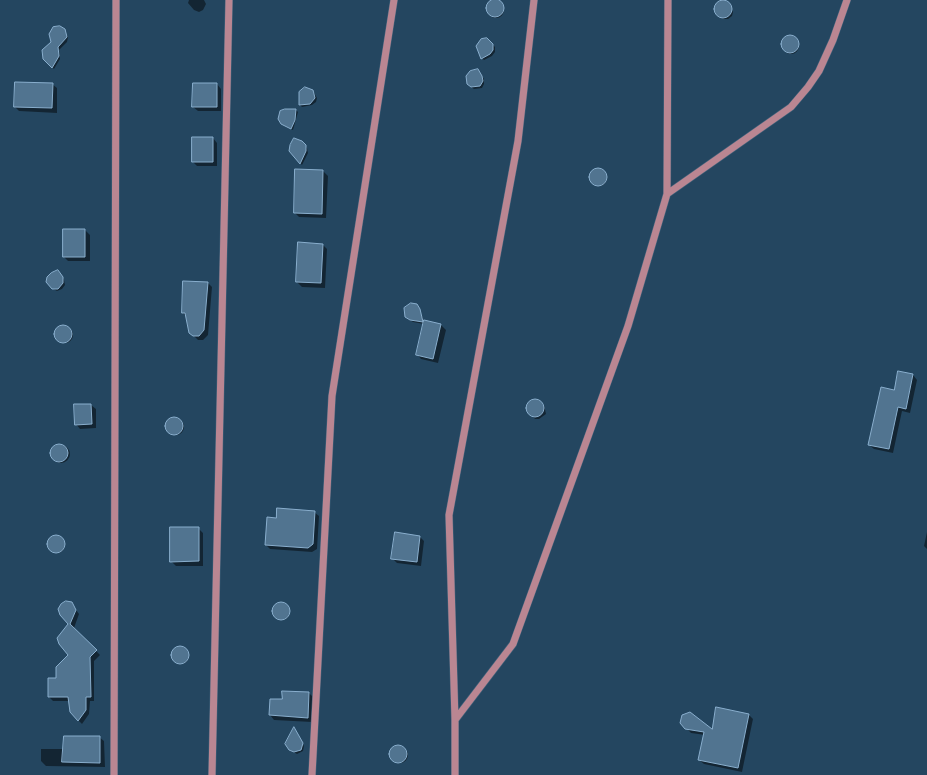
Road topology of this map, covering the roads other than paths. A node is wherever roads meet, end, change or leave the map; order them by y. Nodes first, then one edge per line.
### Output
1 (116, 0) edge
2 (229, 0) edge
3 (394, 0) edge
4 (534, 0) edge
5 (668, 0) edge
6 (847, 0) edge
7 (667, 194) junction
8 (455, 720) junction
9 (114, 775) edge
10 (212, 775) edge
11 (312, 775) edge
12 (455, 775) edge

1 - 9 street
2 - 10 street
3 - 11 street
4 - 8 street
5 - 7 street
6 - 7 street
7 - 8 street
8 - 12 street

